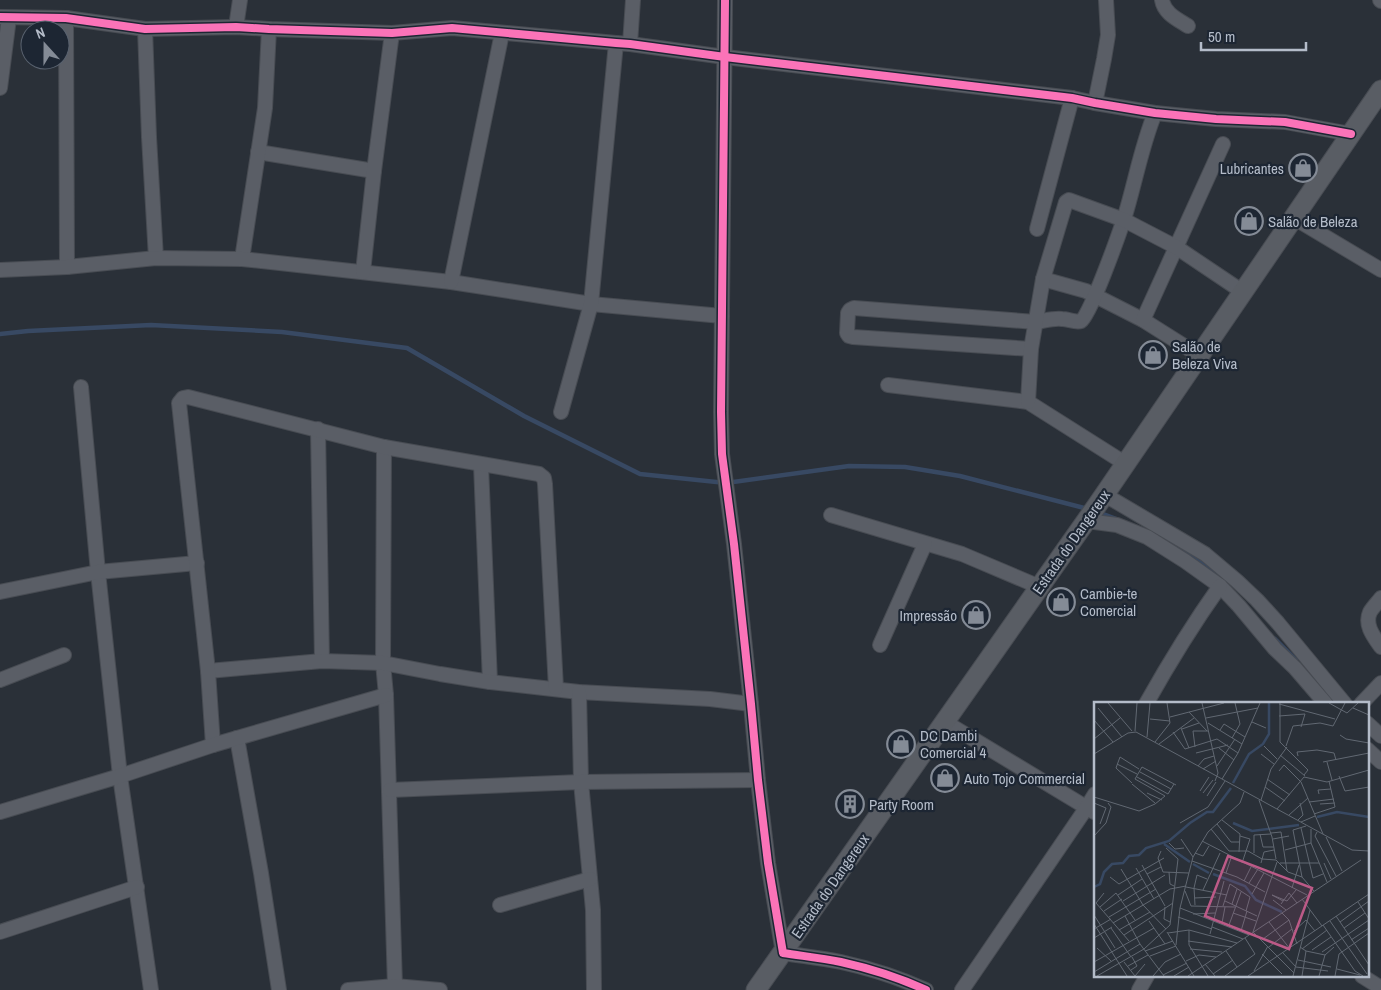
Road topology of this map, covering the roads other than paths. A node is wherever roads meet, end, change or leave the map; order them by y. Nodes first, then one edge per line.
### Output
1 (240, 0) edge
2 (633, 0) edge
3 (725, 0) edge
4 (1106, 0) edge
5 (1162, 0) edge
6 (4, 17) edge
7 (66, 18) junction
8 (1188, 26) dead end
9 (236, 27) junction
10 (145, 29) junction
11 (269, 29) junction
12 (392, 33) junction
13 (502, 33) junction
14 (623, 44) junction
15 (725, 57) junction
16 (0, 88) edge
17 (1381, 90) edge
18 (1072, 98) junction
19 (1095, 103) junction
20 (1154, 113) junction
21 (1351, 134) junction
22 (1223, 144) dead end
23 (258, 152) junction
24 (374, 171) junction
25 (1294, 218) junction
26 (1124, 220) junction
27 (1037, 229) dead end
28 (1176, 247) junction
29 (156, 258) junction
30 (242, 260) junction
31 (67, 267) junction
32 (0, 270) edge
33 (1381, 270) edge
34 (362, 272) junction
35 (1043, 279) junction
36 (451, 282) junction
37 (1243, 292) junction
38 (1095, 297) junction
39 (592, 304) junction
40 (722, 316) junction
41 (1143, 320) junction
42 (1036, 322) junction
43 (1032, 349) junction
44 (1200, 356) junction
45 (888, 385) dead end
46 (81, 388) dead end
47 (1028, 402) junction
48 (561, 412) dead end
49 (318, 429) junction
50 (384, 446) junction
51 (1126, 464) junction
52 (481, 465) junction
53 (1094, 510) junction
54 (831, 514) dead end
55 (925, 544) junction
56 (197, 564) junction
57 (98, 572) junction
58 (1220, 586) junction
59 (1040, 587) junction
60 (0, 592) edge
61 (1381, 598) edge
62 (880, 645) dead end
63 (1381, 647) edge
64 (64, 655) dead end
65 (322, 661) junction
66 (383, 663) junction
67 (208, 671) junction
68 (0, 680) edge
69 (490, 682) junction
70 (1381, 683) edge
71 (556, 688) junction
72 (579, 692) junction
73 (386, 695) junction
74 (1147, 702) edge
75 (1323, 702) edge
76 (1343, 702) edge
77 (1363, 702) edge
78 (752, 704) junction
79 (945, 722) junction
80 (1368, 725) edge
81 (1381, 736) edge
82 (237, 738) junction
83 (213, 745) junction
84 (1368, 750) edge
85 (1381, 762) edge
86 (120, 776) junction
87 (758, 780) junction
88 (581, 782) junction
89 (390, 790) junction
90 (1091, 810) edge
91 (0, 812) edge
92 (590, 879) junction
93 (137, 888) junction
94 (500, 905) dead end
95 (0, 932) edge
96 (783, 953) junction
97 (1146, 978) edge
98 (1365, 978) edge
99 (394, 986) junction
100 (1381, 988) edge
101 (151, 990) edge
102 (279, 990) edge
103 (348, 990) edge
104 (440, 990) edge
105 (594, 990) edge
106 (756, 990) edge
107 (926, 990) edge
108 (962, 990) edge
109 (1139, 990) edge

1 - 9 street
2 - 14 street
3 - 15 street
4 - 19 street
5 - 8 street
6 - 7 street
6 - 16 street
7 - 10 street
7 - 31 street
9 - 10 street
9 - 11 street
10 - 29 street
11 - 12 street
11 - 23 street
12 - 13 street
12 - 24 street
13 - 14 street
13 - 36 street
14 - 15 street
14 - 39 street
15 - 18 street
15 - 40 street
17 - 21 main road, Estrada do Dangereux
18 - 19 street
18 - 27 street
19 - 20 street
20 - 21 street
20 - 26 street
21 - 25 main road, Estrada do Dangereux
22 - 28 street
23 - 24 street
23 - 30 street
24 - 34 street
25 - 33 street
25 - 37 main road, Estrada do Dangereux
26 - 28 street
26 - 35 street
26 - 38 street
28 - 37 street
28 - 41 street
29 - 30 street
29 - 31 street
30 - 34 street
31 - 32 street
34 - 36 street
35 - 38 street
35 - 42 street
36 - 39 street
37 - 44 main road, Estrada do Dangereux
38 - 41 street
38 - 42 street
39 - 40 street
39 - 48 street
40 - 78 street
41 - 44 street
42 - 43 street
42 - 43 street
43 - 47 street
44 - 51 main road, Estrada do Dangereux
45 - 47 street
46 - 57 street
47 - 51 street
49 - 50 street
49 - 56 street
49 - 65 street
50 - 52 street
50 - 66 street
51 - 53 main road, Estrada do Dangereux
52 - 69 street
52 - 71 street
53 - 58 street
53 - 59 main road, Estrada do Dangereux
53 - 76 street
54 - 55 street
55 - 59 street
55 - 62 street
56 - 57 street
56 - 67 street
57 - 60 street
57 - 86 street
58 - 74 street
58 - 75 street
59 - 79 main road, Estrada do Dangereux
61 - 63 street
64 - 68 street
65 - 66 street
65 - 67 street
66 - 69 street
66 - 73 street
67 - 83 street
69 - 71 street
70 - 77 street
71 - 72 street
72 - 78 street
72 - 88 street
73 - 82 street
73 - 89 street
78 - 87 street
79 - 90 street
79 - 96 main road, Estrada do Dangereux
80 - 81 street
82 - 83 street
82 - 102 street
83 - 86 street
84 - 85 street
86 - 91 street
86 - 93 street
87 - 88 street
87 - 96 street
88 - 89 street
88 - 92 street
89 - 99 street
90 - 108 street
92 - 94 street
92 - 105 street
93 - 95 street
93 - 101 street
96 - 106 main road, Estrada do Dangereux
96 - 107 street
97 - 109 street
98 - 100 street
99 - 103 street
99 - 104 street

